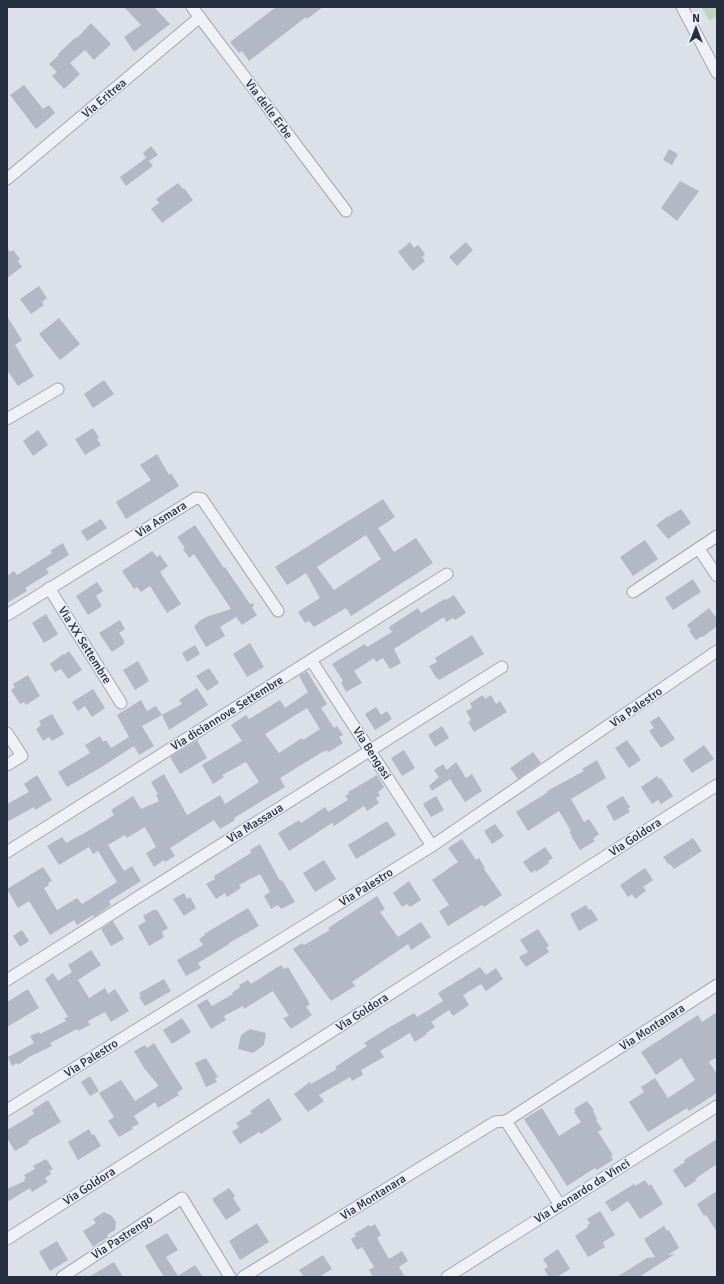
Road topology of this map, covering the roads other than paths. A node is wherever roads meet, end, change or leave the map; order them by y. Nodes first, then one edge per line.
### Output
1 (192, 7) edge
2 (682, 7) edge
3 (200, 17) junction
4 (717, 73) edge
5 (7, 180) edge
6 (346, 211) dead end
7 (58, 389) dead end
8 (7, 419) edge
9 (717, 536) edge
10 (699, 548) junction
11 (447, 574) dead end
12 (717, 576) edge
13 (49, 588) junction
14 (633, 592) dead end
15 (278, 611) dead end
16 (7, 615) edge
17 (717, 651) edge
18 (311, 660) junction
19 (502, 667) dead end
20 (121, 703) dead end
21 (7, 732) edge
22 (370, 750) junction
23 (7, 765) edge
24 (717, 785) edge
25 (432, 846) junction
26 (7, 852) edge
27 (7, 980) edge
28 (717, 985) edge
29 (717, 1106) edge
30 (7, 1110) edge
31 (506, 1121) junction
32 (560, 1205) junction
33 (7, 1239) edge
34 (62, 1277) edge
35 (230, 1277) edge
36 (243, 1277) edge
37 (447, 1277) edge

1 - 3 street, Via delle Erbe
2 - 4 street
3 - 5 street, Via Eritrea
3 - 6 street, Via delle Erbe
7 - 8 street
9 - 10 street
10 - 12 street
10 - 14 street
11 - 18 street, Via diciannove Settembre
13 - 15 street, Via Asmara
13 - 16 street, Via Asmara
13 - 20 street, Via XX Settembre
17 - 25 street, Via Palestro
18 - 22 street, Via Bengasi
18 - 26 street, Via diciannove Settembre
19 - 22 street, Via Massaua
21 - 23 street
22 - 25 street, Via Bengasi
22 - 27 street, Via Massaua
24 - 33 street, Via Goldora
25 - 30 street, Via Palestro
28 - 31 street, Via Montanara
29 - 32 street, Via Leonardo da Vinci
31 - 32 street
31 - 36 street, Via Montanara
32 - 37 street, Via Leonardo da Vinci
34 - 35 street, Via Pastrengo

